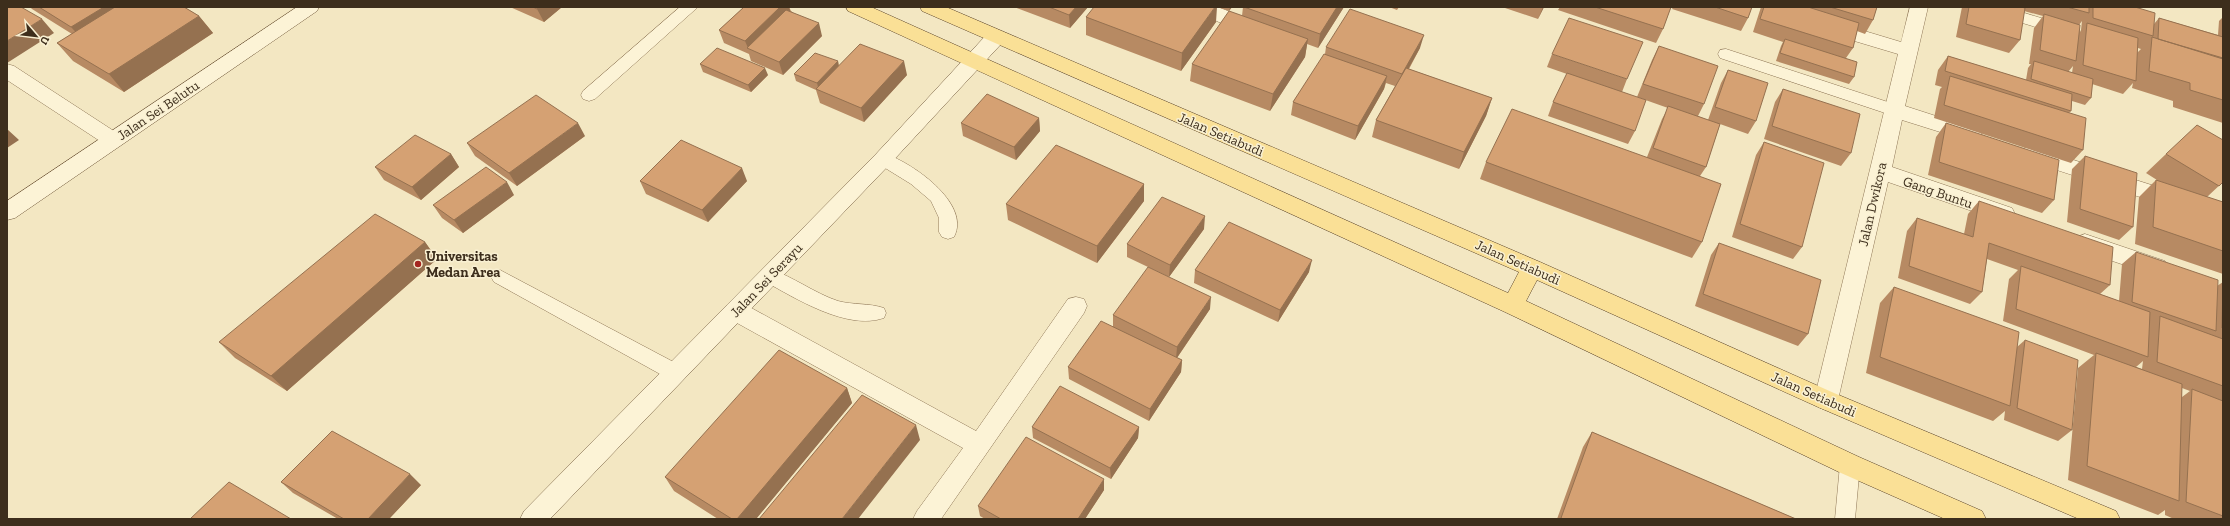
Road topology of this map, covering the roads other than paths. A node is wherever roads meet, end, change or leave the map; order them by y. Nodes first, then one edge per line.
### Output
1 (310, 7) edge
2 (690, 7) edge
3 (855, 7) edge
4 (929, 7) edge
5 (1201, 7) edge
6 (1919, 7) edge
7 (1988, 7) edge
8 (1810, 21) edge
9 (1267, 35) edge
10 (2078, 35) edge
11 (996, 38) junction
12 (1909, 51) junction
13 (1726, 54) dead end
14 (973, 62) junction
15 (7, 71) edge
16 (589, 96) dead end
17 (1894, 110) junction
18 (113, 140) junction
19 (1991, 141) edge
20 (2014, 148) edge
21 (883, 159) junction
22 (1880, 171) junction
23 (7, 212) edge
24 (2223, 216) edge
25 (2023, 221) edge
26 (948, 232) dead end
27 (2069, 237) edge
28 (1532, 268) junction
29 (2173, 273) edge
30 (770, 276) junction
31 (500, 277) dead end
32 (1513, 304) junction
33 (1076, 306) dead end
34 (736, 312) junction
35 (877, 313) dead end
36 (676, 373) junction
37 (1826, 400) junction
38 (980, 445) junction
39 (1850, 465) junction
40 (533, 519) edge
41 (926, 519) edge
42 (1845, 519) edge
43 (1973, 519) edge
44 (2107, 519) edge

1 - 18 street, Jalan Sei Belutu
2 - 16 lane
3 - 14 main road
4 - 11 main road, Jalan Setiabudi
5 - 9 street
6 - 12 street, Jalan Dwikora
7 - 10 lane
8 - 12 street
11 - 14 street, Jalan Sei Serayu
11 - 28 main road, Jalan Setiabudi
12 - 17 street, Jalan Dwikora
13 - 17 lane
14 - 21 street, Jalan Sei Serayu
14 - 32 main road
15 - 18 street
17 - 19 street
17 - 22 street, Jalan Dwikora
18 - 23 street, Jalan Sei Belutu
20 - 24 street
21 - 26 lane
21 - 30 street, Jalan Sei Serayu
22 - 25 street, Gang Buntu
22 - 37 street, Jalan Dwikora
27 - 29 street
28 - 32 main road
28 - 37 main road, Jalan Setiabudi
30 - 34 street, Jalan Sei Serayu
30 - 35 lane
31 - 36 lane
32 - 39 main road
33 - 38 street
34 - 36 street, Jalan Sei Serayu
34 - 38 street
36 - 40 street, Jalan Sei Serayu
37 - 44 main road, Jalan Setiabudi
38 - 41 street
39 - 42 lane
39 - 43 main road

